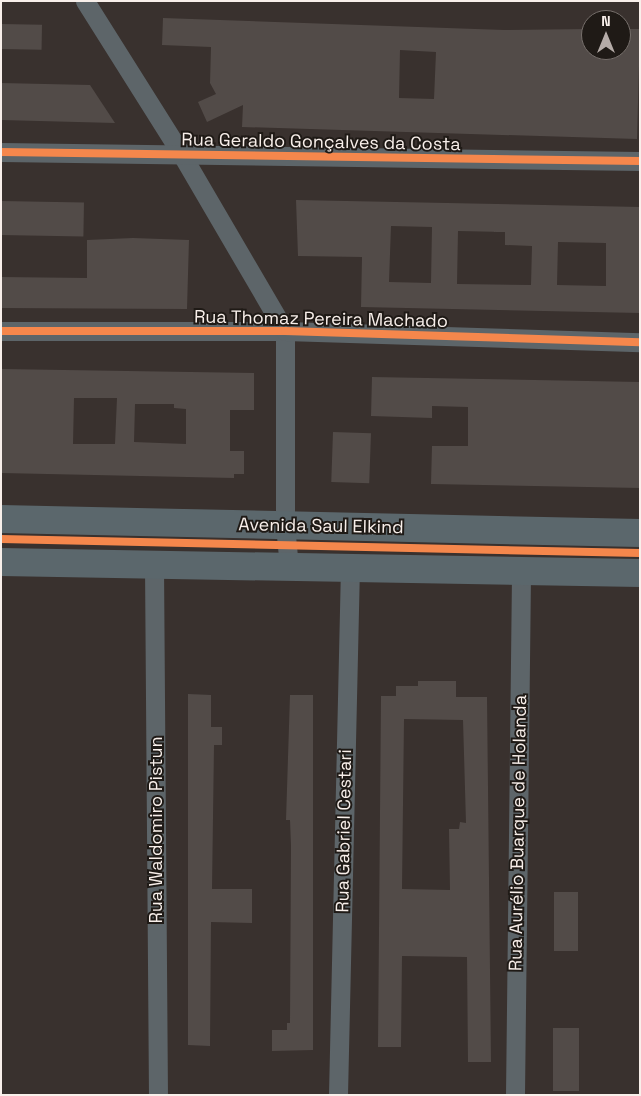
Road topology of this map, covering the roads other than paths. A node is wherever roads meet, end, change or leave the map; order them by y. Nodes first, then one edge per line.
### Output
1 (85, 1) edge
2 (1, 152) edge
3 (182, 155) junction
4 (640, 161) edge
5 (1, 331) edge
6 (285, 332) junction
7 (640, 342) edge
8 (1, 519) edge
9 (285, 526) junction
10 (640, 534) edge
11 (1, 562) edge
12 (154, 565) junction
13 (289, 567) junction
14 (350, 568) junction
15 (521, 571) junction
16 (640, 573) edge
17 (158, 1095) edge
18 (338, 1095) edge
19 (515, 1095) edge

1 - 3 street
2 - 3 street, Rua Geraldo Gonçalves da Costa
3 - 4 street, Rua Geraldo Gonçalves da Costa
3 - 6 street
5 - 6 street, Rua Thomaz Pereira Machado
6 - 7 street, Rua Thomaz Pereira Machado
6 - 9 street
8 - 9 main road, Avenida Saul Elkind
9 - 10 main road, Avenida Saul Elkind
9 - 13 street
11 - 12 main road
12 - 13 main road
12 - 17 street, Rua Waldomiro Pistun
13 - 14 main road
14 - 15 main road
14 - 18 street, Rua Gabriel Cestari
15 - 16 main road
15 - 19 street, Rua Aurélio Buarque de Holanda

